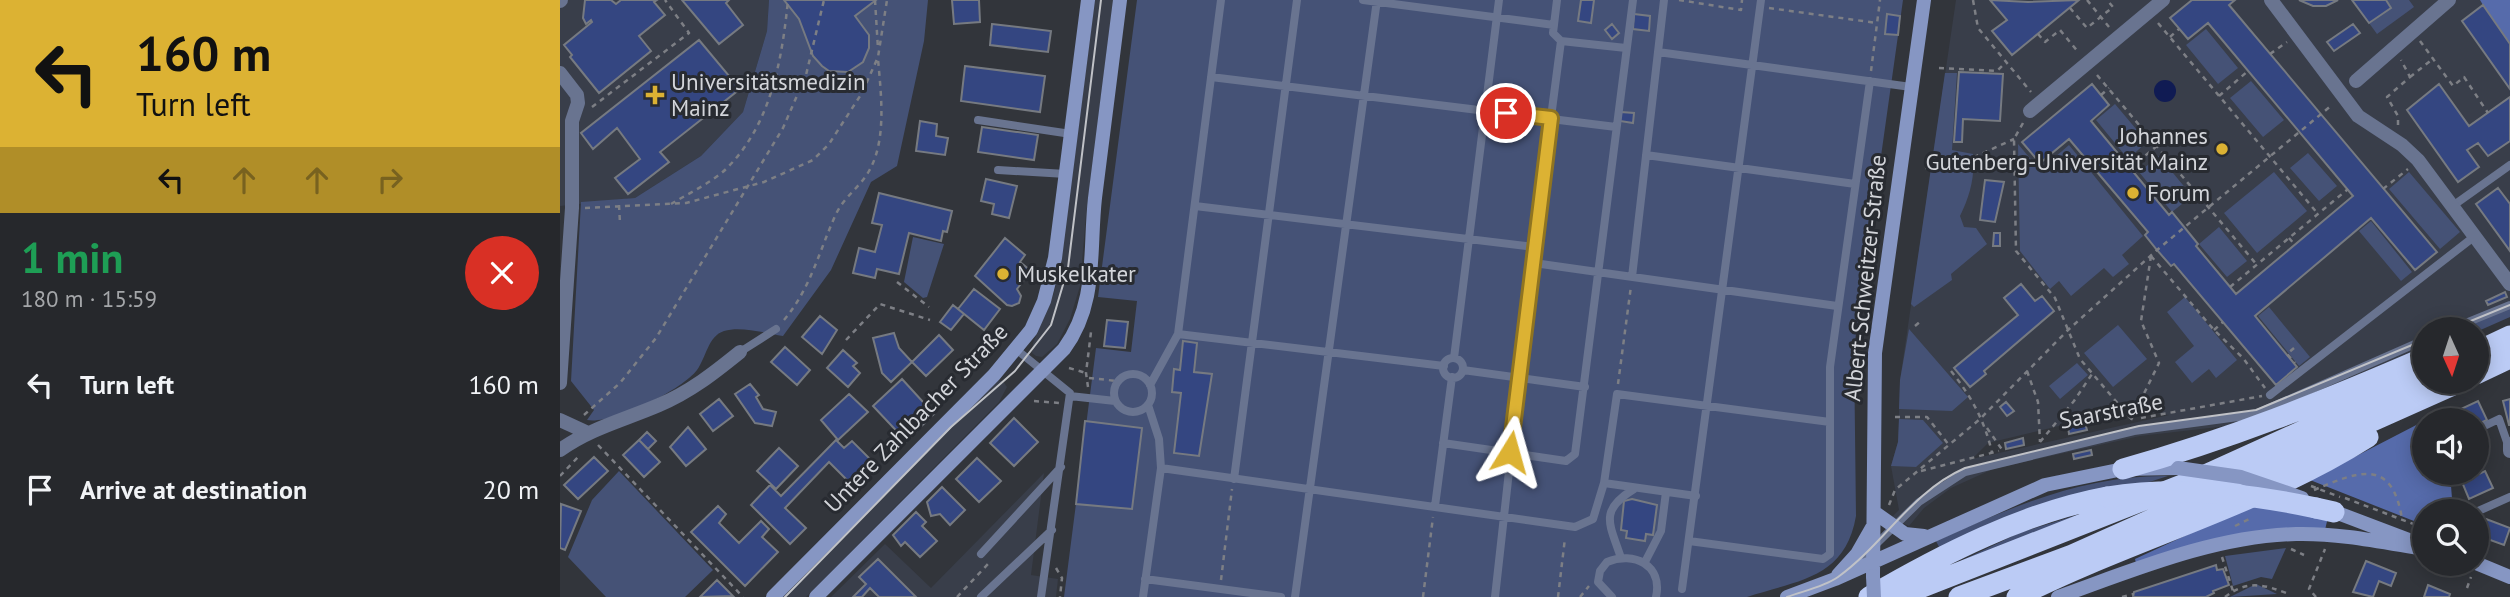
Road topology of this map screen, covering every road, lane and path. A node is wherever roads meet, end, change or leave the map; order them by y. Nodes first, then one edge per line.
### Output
1 (665, 0) edge
2 (788, 0) edge
3 (824, 0) edge
4 (875, 0) edge
5 (887, 0) edge
6 (1088, 0) edge
7 (1120, 0) edge
8 (1221, 0) edge
9 (1297, 0) edge
10 (1363, 0) edge
11 (1499, 0) edge
12 (1557, 0) edge
13 (1633, 0) edge
14 (1664, 0) edge
15 (1679, 0) edge
16 (1880, 0) edge
17 (1924, 0) edge
18 (1973, 0) edge
19 (2087, 0) edge
20 (2107, 0) edge
21 (2163, 0) edge
22 (2271, 0) edge
23 (1377, 1) edge
24 (1742, 2) edge
25 (1760, 3) edge
26 (2440, 3) edge
27 (2070, 8) dead end
28 (2149, 12) junction
29 (1497, 17) junction
30 (2101, 17) junction
31 (1878, 23) junction
32 (1554, 25) junction
33 (2179, 29) dead end
34 (2038, 34) dead end
35 (2170, 37) junction
36 (1561, 41) junction
37 (2285, 44) dead end
38 (2424, 46) dead end
39 (2393, 47) junction
40 (1626, 48) junction
41 (1658, 52) junction
42 (2270, 54) dead end
43 (878, 57) junction
44 (2434, 58) junction
45 (2007, 62) junction
46 (2087, 64) junction
47 (1752, 65) junction
48 (1939, 68) dead end
49 (2248, 71) dead end
50 (560, 73) edge
51 (1211, 77) junction
52 (1870, 77) junction
53 (2410, 77) junction
54 (2356, 81) dead end
55 (1286, 86) junction
56 (1911, 87) junction
57 (2109, 88) junction
58 (2101, 95) dead end
59 (1364, 96) junction
60 (2219, 96) junction
61 (2035, 107) junction
62 (1484, 110) junction
63 (2488, 113) dead end
64 (2321, 114) dead end
65 (1551, 118) junction
66 (978, 120) dead end
67 (572, 121) junction
68 (1616, 127) junction
69 (1071, 134) junction
70 (2014, 139) junction
71 (2397, 142) junction
72 (2157, 146) junction
73 (1646, 155) junction
74 (2270, 157) junction
75 (2418, 160) junction
76 (2510, 165) edge
77 (1739, 167) junction
78 (2130, 168) dead end
79 (1925, 169) dead end
80 (998, 170) dead end
81 (1066, 174) junction
82 (1856, 184) junction
83 (747, 186) junction
84 (2347, 189) dead end
85 (2383, 189) dead end
86 (571, 202) edge
87 (619, 205) junction
88 (669, 205) junction
89 (2454, 205) junction
90 (1195, 206) junction
91 (2209, 208) junction
92 (1269, 214) junction
93 (2318, 214) junction
94 (620, 223) dead end
95 (1346, 223) junction
96 (2475, 236) junction
97 (2289, 238) junction
98 (1470, 239) junction
99 (2295, 245) dead end
100 (1534, 247) junction
101 (2151, 256) junction
102 (1534, 263) junction
103 (2257, 265) junction
104 (1598, 272) junction
105 (1632, 277) junction
106 (897, 282) dead end
107 (2510, 284) edge
108 (2230, 287) dead end
109 (1722, 290) junction
110 (2510, 305) edge
111 (1837, 306) junction
112 (929, 307) dead end
113 (2480, 317) edge
114 (929, 320) dead end
115 (1921, 321) dead end
116 (2224, 322) dead end
117 (2510, 323) edge
118 (1092, 324) dead end
119 (1915, 326) dead end
120 (776, 329) joint
121 (2068, 330) junction
122 (2214, 330) junction
123 (2489, 331) edge
124 (1178, 334) junction
125 (2510, 336) edge
126 (846, 340) dead end
127 (1252, 344) junction
128 (2412, 345) edge
129 (2489, 346) edge
130 (2294, 348) dead end
131 (1017, 350) junction
132 (740, 352) joint
133 (1329, 353) junction
134 (1454, 358) junction
135 (2510, 358) edge
136 (2412, 363) edge
137 (1444, 366) junction
138 (1069, 368) dead end
139 (2489, 368) edge
140 (1042, 370) junction
141 (1463, 370) junction
142 (1951, 370) dead end
143 (2027, 371) junction
144 (2302, 371) junction
145 (1086, 373) junction
146 (2092, 374) junction
147 (1089, 377) junction
148 (1452, 377) junction
149 (1519, 378) junction
150 (1117, 381) junction
151 (2412, 381) edge
152 (560, 383) edge
153 (1150, 384) junction
154 (1585, 387) junction
155 (1617, 394) junction
156 (2434, 394) edge
157 (2270, 395) junction
158 (1087, 398) junction
159 (1026, 400) dead end
160 (1069, 400) junction
161 (1115, 401) junction
162 (1148, 405) junction
163 (1707, 406) junction
164 (2390, 414) junction
165 (1895, 417) dead end
166 (1980, 419) junction
167 (560, 420) edge
168 (1830, 422) junction
169 (2131, 422) junction
170 (2489, 424) edge
171 (1986, 427) junction
172 (587, 432) junction
173 (1443, 443) junction
174 (1949, 445) junction
175 (2510, 447) edge
176 (560, 450) edge
177 (2003, 451) dead end
178 (1510, 452) junction
179 (1993, 456) dead end
180 (1061, 467) junction
181 (1161, 468) junction
182 (2123, 469) junction
183 (560, 476) edge
184 (1234, 479) junction
185 (1605, 483) junction
186 (2329, 484) dead end
187 (1634, 489) junction
188 (1310, 490) junction
189 (1665, 492) junction
190 (1696, 495) junction
191 (2510, 497) edge
192 (1434, 506) junction
193 (1888, 506) dead end
194 (2328, 506) junction
195 (2489, 506) edge
196 (2259, 514) dead end
197 (1503, 517) junction
198 (1874, 519) junction
199 (2402, 519) junction
200 (2412, 523) edge
201 (1567, 526) junction
202 (2235, 526) dead end
203 (1894, 529) junction
204 (1052, 530) junction
205 (1928, 536) junction
206 (994, 541) junction
207 (1689, 541) junction
208 (2328, 542) dead end
209 (2412, 542) edge
210 (2412, 545) edge
211 (2291, 549) dead end
212 (1048, 552) junction
213 (981, 554) dead end
214 (2304, 555) dead end
215 (1621, 558) junction
216 (2222, 560) dead end
217 (1644, 562) junction
218 (1873, 562) junction
219 (2489, 573) edge
220 (2471, 576) edge
221 (2510, 577) edge
222 (1145, 579) junction
223 (1835, 579) junction
224 (2467, 588) dead end
225 (1220, 589) junction
226 (1682, 589) dead end
227 (2233, 591) junction
228 (2289, 593) dead end
229 (2134, 594) dead end
230 (743, 597) edge
231 (773, 597) edge
232 (816, 597) edge
233 (957, 597) edge
234 (981, 597) edge
235 (1041, 597) edge
236 (1060, 597) edge
237 (1143, 597) edge
238 (1281, 597) edge
239 (1295, 597) edge
240 (1423, 597) edge
241 (1495, 597) edge
242 (1558, 597) edge
243 (1612, 597) edge
244 (1656, 597) edge
245 (1787, 597) edge
246 (1871, 597) edge
247 (1897, 597) edge
248 (1959, 597) edge
249 (2017, 597) edge
250 (2058, 597) edge
251 (2122, 597) edge
252 (2225, 597) edge
253 (2316, 597) edge

1 - 67 path
2 - 88 path
3 - 83 path
4 - 43 path
5 - 43 path
6 - 69 street, Untere Zahlbacher Straße
7 - 140 street
8 - 51 lane
9 - 55 lane
10 - 23 lane
11 - 29 lane
12 - 32 lane
13 - 40 lane
14 - 41 lane
15 - 24 path
16 - 31 path
17 - 56 street, Albert-Schweitzer-Straße
18 - 45 path
19 - 30 path
20 - 30 path
21 - 28 street
22 - 71 street
23 - 29 lane
23 - 59 lane
24 - 25 path
25 - 31 path
25 - 47 lane
26 - 39 street
27 - 30 path
28 - 35 path
28 - 46 street
29 - 32 lane
29 - 62 lane
31 - 52 path
32 - 36 lane
33 - 35 path
34 - 46 path
35 - 60 path
36 - 40 lane
36 - 65 lane
37 - 42 path
38 - 44 path
39 - 53 path
39 - 54 street
40 - 68 lane
41 - 47 lane
41 - 73 lane
43 - 83 path
43 - 120 path
44 - 53 path
44 - 63 path
45 - 48 path
45 - 61 path
46 - 57 path
46 - 61 street
47 - 52 lane
47 - 77 lane
49 - 60 path
50 - 67 street
51 - 55 lane
51 - 90 lane
52 - 56 lane
52 - 82 lane
53 - 71 path
55 - 59 lane
55 - 92 lane
56 - 198 street, Albert-Schweitzer-Straße
57 - 58 path
57 - 72 path
59 - 62 lane
59 - 95 lane
60 - 74 path
61 - 70 path
62 - 65 lane
62 - 98 lane
64 - 74 path
65 - 68 lane
65 - 100 lane
66 - 69 lane
67 - 86 street
68 - 104 lane
69 - 81 street, Untere Zahlbacher Straße
70 - 79 path
70 - 121 path
71 - 75 street
72 - 78 path
72 - 91 path
73 - 77 lane
73 - 105 lane
74 - 91 path
74 - 93 path
75 - 85 path
75 - 89 street
76 - 89 lane
77 - 82 lane
77 - 109 lane
80 - 81 lane
81 - 131 street, Untere Zahlbacher Straße
82 - 111 lane
83 - 88 path
83 - 172 path
84 - 93 path
86 - 87 path
86 - 152 street
87 - 88 path
87 - 94 path
89 - 96 street
90 - 92 lane
90 - 124 lane
91 - 101 path
91 - 103 path
92 - 95 lane
92 - 127 lane
93 - 97 path
95 - 98 lane
95 - 133 lane
96 - 107 street
96 - 144 lane
97 - 99 path
97 - 103 path
98 - 100 lane
98 - 134 lane
100 - 102 lane
101 - 121 path
101 - 122 path
101 - 169 path
102 - 104 lane
102 - 149 lane
103 - 108 path
104 - 105 lane
104 - 154 lane
105 - 109 lane
105 - 155 path
106 - 112 path
109 - 111 lane
109 - 163 lane
110 - 113 lane
111 - 168 lane
114 - 126 path
115 - 119 path
116 - 122 path
117 - 123 highway
118 - 145 path
120 - 132 lane
121 - 143 path
121 - 146 path
122 - 157 path
124 - 127 lane
124 - 153 lane
125 - 129 highway
127 - 133 lane
127 - 184 lane
128 - 203 lane, Saarstraße
130 - 144 path
131 - 140 lane
131 - 231 street, Untere Zahlbacher Straße
132 - 172 street
133 - 137 lane
133 - 188 lane
134 - 137 lane
134 - 141 lane
135 - 139 highway
136 - 182 highway
137 - 148 lane
138 - 145 path
140 - 160 lane
140 - 232 street
141 - 148 lane
141 - 149 lane
142 - 166 path
143 - 146 path
143 - 166 path
144 - 157 lane
145 - 147 path
146 - 169 path
147 - 150 path
147 - 158 path
148 - 173 lane
149 - 154 lane
149 - 178 lane
150 - 153 lane
150 - 161 lane
151 - 247 highway
153 - 162 lane
154 - 178 lane
155 - 163 lane
155 - 185 lane
156 - 164 highway
157 - 169 path
158 - 160 lane
158 - 161 lane
159 - 160 path
160 - 180 lane
161 - 162 lane
162 - 181 lane
163 - 168 lane
163 - 190 lane
164 - 248 highway
164 - 249 highway
165 - 174 path
166 - 171 path
166 - 174 path
167 - 172 street
168 - 207 lane
170 - 175 lane
171 - 177 path
171 - 179 path
172 - 176 street
172 - 183 path
172 - 230 path
173 - 178 lane
173 - 192 lane
174 - 193 path
178 - 197 lane
180 - 204 lane
180 - 206 lane
181 - 184 lane
181 - 222 lane
182 - 194 street, Saarstraße, bridge
182 - 205 street, Saarstraße
184 - 188 lane
184 - 225 path
185 - 187 lane
185 - 201 lane
186 - 199 path
187 - 189 lane
187 - 215 lane
188 - 192 lane
188 - 239 lane
189 - 190 lane
189 - 217 lane
190 - 207 lane
191 - 195 lane
192 - 197 lane
192 - 240 path
194 - 199 path
194 - 209 street, Saarstraße
194 - 246 highway, bridge
196 - 202 path
197 - 201 lane
197 - 241 lane
198 - 203 street
198 - 218 street, Albert-Schweitzer-Straße
198 - 223 street
199 - 200 path
201 - 242 path
203 - 205 street
203 - 218 lane, Saarstraße
204 - 212 lane
204 - 234 lane
205 - 218 street, Saarstraße
206 - 213 lane
206 - 233 path
207 - 226 lane
208 - 253 path
210 - 250 street
211 - 214 path
212 - 235 lane
212 - 236 path
215 - 217 lane
215 - 243 lane
216 - 227 path
217 - 244 lane
218 - 223 street, Saarstraße
218 - 246 street, Albert-Schweitzer-Straße, bridge
219 - 221 street
220 - 224 path
222 - 225 lane
222 - 237 lane
223 - 245 street, Saarstraße
225 - 238 lane
227 - 228 path
227 - 252 path
229 - 251 path

